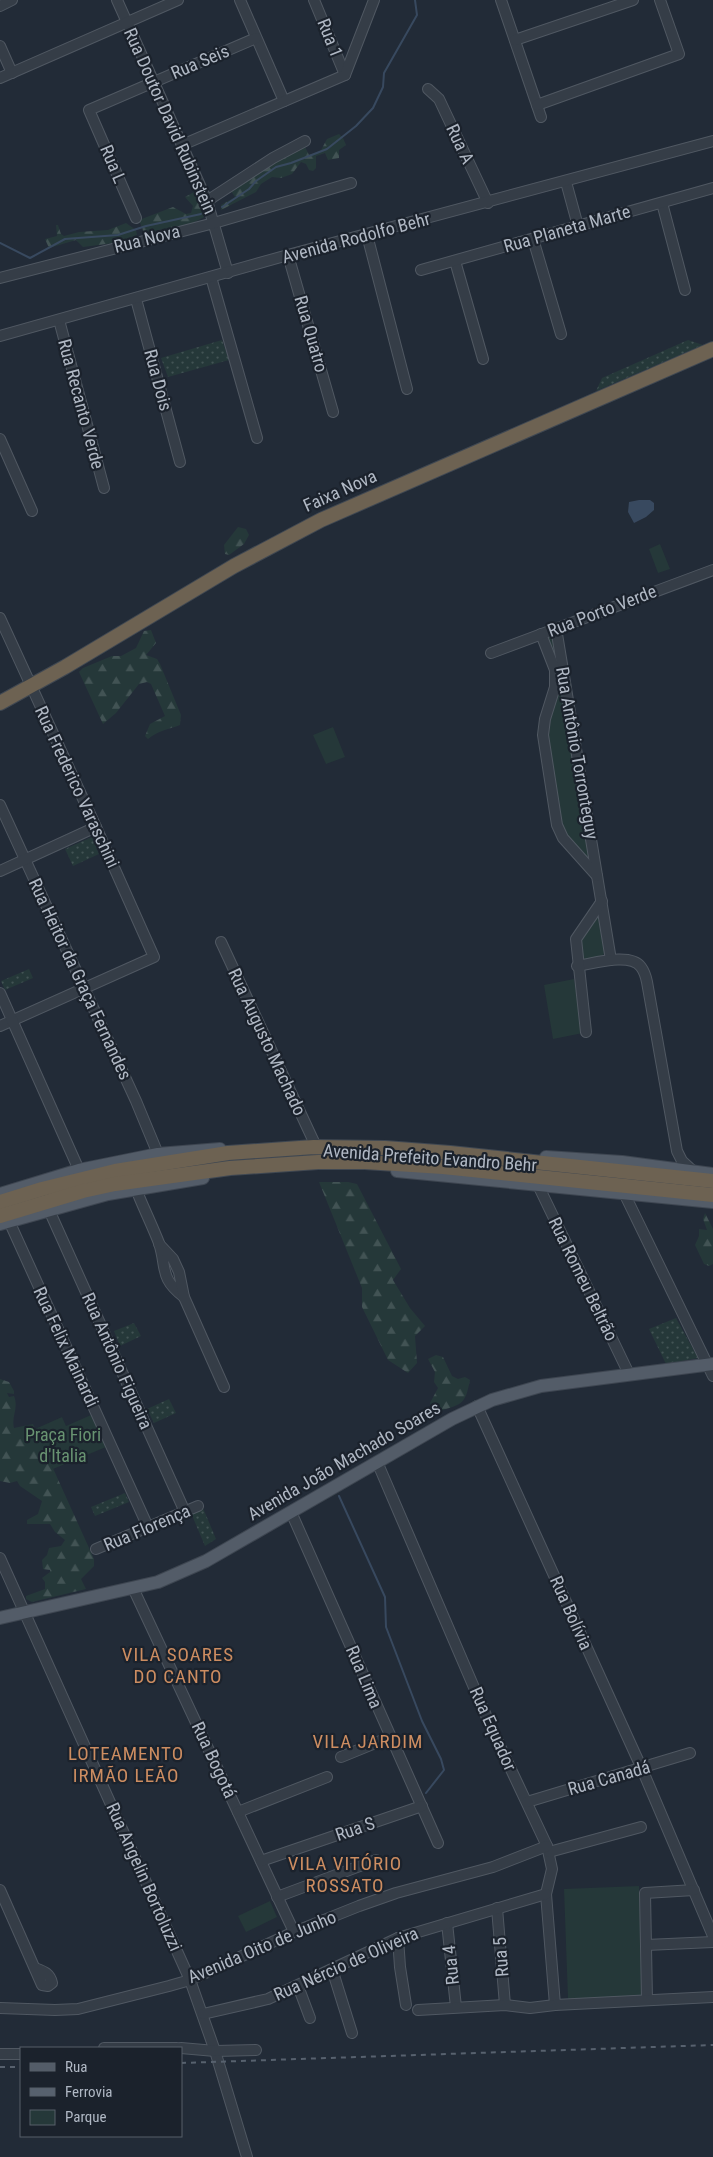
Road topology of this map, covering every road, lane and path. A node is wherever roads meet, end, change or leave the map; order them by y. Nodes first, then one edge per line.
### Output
1 (12, 0) edge
2 (117, 0) edge
3 (178, 0) edge
4 (240, 0) edge
5 (314, 0) edge
6 (374, 0) edge
7 (501, 0) edge
8 (632, 0) edge
9 (660, 0) edge
10 (0, 6) edge
11 (127, 22) junction
12 (256, 38) junction
13 (515, 40) junction
14 (0, 46) edge
15 (12, 73) junction
16 (345, 75) junction
17 (0, 78) edge
18 (153, 82) junction
19 (428, 89) dead end
20 (284, 101) junction
21 (538, 105) junction
22 (89, 110) joint
23 (541, 117) dead end
24 (305, 141) dead end
25 (713, 141) edge
26 (182, 144) junction
27 (566, 182) junction
28 (351, 183) dead end
29 (713, 188) edge
30 (207, 201) junction
31 (488, 203) junction
32 (662, 203) junction
33 (136, 218) dead end
34 (214, 223) junction
35 (578, 226) junction
36 (367, 235) junction
37 (533, 239) junction
38 (288, 255) junction
39 (455, 261) junction
40 (421, 270) dead end
41 (228, 273) junction
42 (211, 277) junction
43 (0, 278) edge
44 (685, 290) dead end
45 (136, 299) junction
46 (59, 320) junction
47 (561, 334) dead end
48 (0, 336) edge
49 (713, 349) edge
50 (483, 360) dead end
51 (407, 389) dead end
52 (333, 412) dead end
53 (257, 438) dead end
54 (0, 439) edge
55 (180, 462) dead end
56 (104, 488) dead end
57 (32, 511) dead end
58 (713, 570) edge
59 (0, 618) edge
60 (556, 628) junction
61 (541, 634) junction
62 (491, 653) dead end
63 (31, 687) junction
64 (0, 702) edge
65 (0, 805) edge
66 (96, 827) junction
67 (25, 859) junction
68 (0, 871) edge
69 (598, 877) junction
70 (602, 901) junction
71 (221, 942) dead end
72 (612, 960) junction
73 (577, 966) junction
74 (84, 988) junction
75 (0, 993) edge
76 (12, 1020) junction
77 (0, 1026) edge
78 (586, 1032) dead end
79 (314, 1142) junction
80 (227, 1148) junction
81 (385, 1148) junction
82 (274, 1149) junction
83 (677, 1151) junction
84 (552, 1157) junction
85 (502, 1158) junction
86 (157, 1159) junction
87 (364, 1165) junction
88 (660, 1167) junction
89 (79, 1170) junction
90 (694, 1172) junction
91 (713, 1174) edge
92 (713, 1181) edge
93 (138, 1184) junction
94 (538, 1185) junction
95 (42, 1189) junction
96 (82, 1191) junction
97 (624, 1193) junction
98 (713, 1195) edge
99 (713, 1202) edge
100 (2, 1206) edge
101 (49, 1210) junction
102 (711, 1368) edge
103 (628, 1374) junction
104 (224, 1387) dead end
105 (477, 1406) junction
106 (378, 1464) junction
107 (198, 1506) dead end
108 (185, 1512) junction
109 (291, 1512) junction
110 (148, 1527) junction
111 (96, 1549) dead end
112 (0, 1558) edge
113 (133, 1588) junction
114 (25, 1612) junction
115 (0, 1618) edge
116 (390, 1737) junction
117 (690, 1753) dead end
118 (341, 1757) dead end
119 (642, 1769) junction
120 (327, 1777) dead end
121 (527, 1802) junction
122 (422, 1806) junction
123 (238, 1812) junction
124 (641, 1827) dead end
125 (438, 1843) dead end
126 (548, 1849) junction
127 (376, 1860) dead end
128 (260, 1861) junction
129 (0, 1890) edge
130 (694, 1890) junction
131 (546, 1894) junction
132 (277, 1897) junction
133 (498, 1908) junction
134 (447, 1923) junction
135 (294, 1932) junction
136 (713, 1936) edge
137 (398, 1938) junction
138 (713, 1942) edge
139 (646, 1946) junction
140 (35, 1968) dead end
141 (332, 1969) junction
142 (190, 1980) junction
143 (298, 1986) junction
144 (713, 1997) edge
145 (647, 2000) junction
146 (406, 2005) dead end
147 (505, 2005) junction
148 (555, 2005) junction
149 (456, 2007) junction
150 (0, 2008) edge
151 (418, 2010) dead end
152 (203, 2014) junction
153 (310, 2018) dead end
154 (352, 2033) dead end
155 (182, 2048) edge
156 (256, 2050) dead end
157 (215, 2051) junction
158 (0, 2054) edge
159 (20, 2054) edge
160 (247, 2157) edge

1 - 10 street
2 - 11 street, Rua Doutor David Rubinstein
3 - 11 street
4 - 12 street
5 - 16 street, Rua 1
6 - 16 street
7 - 13 street
8 - 13 street
9 - 21 street
11 - 15 street
11 - 18 street, Rua Doutor David Rubinstein
12 - 18 street, Rua Seis
12 - 20 street
13 - 21 street
14 - 15 street
15 - 17 street
16 - 20 street
18 - 22 street, Rua Seis
18 - 26 street, Rua Doutor David Rubinstein
19 - 31 street, Rua A
20 - 26 street
21 - 23 street
22 - 33 street, Rua L
24 - 30 street
25 - 27 street, Avenida Rodolfo Behr
26 - 30 street, Rua Doutor David Rubinstein
27 - 31 street, Avenida Rodolfo Behr
27 - 35 street
28 - 34 street, Rua Nova
29 - 32 street, Rua Planeta Marte
30 - 34 street, Rua Doutor David Rubinstein
31 - 36 street, Avenida Rodolfo Behr
32 - 35 street, Rua Planeta Marte
32 - 44 street
34 - 41 street, Rua Doutor David Rubinstein
34 - 43 street, Rua Nova
35 - 37 street, Rua Planeta Marte
36 - 38 street, Avenida Rodolfo Behr
36 - 51 street
37 - 39 street, Rua Planeta Marte
37 - 47 street
38 - 41 street, Avenida Rodolfo Behr
38 - 52 street, Rua Quatro
39 - 40 street, Rua Planeta Marte
39 - 50 street
41 - 42 street, Avenida Rodolfo Behr
42 - 45 street, Avenida Rodolfo Behr
42 - 53 street
45 - 46 street, Avenida Rodolfo Behr
45 - 55 street, Rua Dois
46 - 48 street, Avenida Rodolfo Behr
46 - 56 street, Rua Recanto Verde
49 - 63 highway, Faixa Nova
54 - 57 street
58 - 60 street, Rua Porto Verde
59 - 63 street, Rua Frederico Varaschini
60 - 61 street, Rua Porto Verde
60 - 69 street, Rua Antônio Torronteguy
61 - 62 street, Rua Porto Verde
61 - 69 street, Rua Antônio Torronteguy
63 - 64 highway, Faixa Nova
63 - 66 street, Rua Frederico Varaschini
65 - 67 street, Rua Heitor da Graça Fernandes
66 - 67 street
66 - 74 street, Rua Frederico Varaschini
67 - 68 street
67 - 74 street, Rua Heitor da Graça Fernandes
69 - 70 street, Rua Antônio Torronteguy
70 - 72 street, Rua Antônio Torronteguy
70 - 73 street
71 - 79 street, Rua Augusto Machado
72 - 73 street
72 - 83 street
73 - 78 street
74 - 76 street
74 - 86 street, Rua Heitor da Graça Fernandes
75 - 76 street
76 - 77 street
76 - 89 street
79 - 80 main road, Avenida Prefeito Evandro Behr
79 - 84 main road, Avenida Prefeito Evandro Behr
80 - 82 highway
80 - 86 main road, Avenida Prefeito Evandro Behr
81 - 82 highway, Avenida Prefeito Evandro Behr
81 - 85 highway, Avenida Prefeito Evandro Behr
81 - 87 highway
82 - 86 highway, Avenida Prefeito Evandro Behr
83 - 88 street
83 - 90 street
84 - 85 highway
84 - 88 main road, Avenida Prefeito Evandro Behr
85 - 92 highway, Avenida Prefeito Evandro Behr
86 - 89 main road, Avenida Prefeito Evandro Behr
86 - 93 highway
86 - 95 highway, Avenida Prefeito Evandro Behr
87 - 93 highway, Avenida Prefeito Evandro Behr
87 - 94 main road, Avenida Prefeito Evandro Behr
87 - 98 highway, Avenida Prefeito Evandro Behr
88 - 90 main road, Avenida Prefeito Evandro Behr
89 - 95 highway
89 - 100 main road, Avenida Prefeito Evandro Behr
90 - 91 main road, Avenida Prefeito Evandro Behr
93 - 96 highway, Avenida Prefeito Evandro Behr
93 - 101 main road, Avenida Prefeito Evandro Behr
93 - 104 street
94 - 97 main road, Avenida Prefeito Evandro Behr
94 - 103 street, Rua Romeu Beltrão
95 - 100 highway, Avenida Prefeito Evandro Behr
96 - 100 highway, Avenida Prefeito Evandro Behr
96 - 101 highway
97 - 99 main road, Avenida Prefeito Evandro Behr
97 - 102 street
100 - 101 highway
100 - 110 street, Rua Felix Mainardi
101 - 108 street, Rua Antônio Figueira
102 - 103 main road, Avenida João Machado Soares
103 - 105 main road, Avenida João Machado Soares
105 - 106 main road, Avenida João Machado Soares
105 - 119 street, Rua Bolívia
106 - 109 main road, Avenida João Machado Soares
106 - 121 street, Rua Equador
107 - 108 street, Rua Florença
108 - 110 street, Rua Florença
109 - 113 main road, Avenida João Machado Soares
109 - 116 street, Rua Lima
110 - 111 street, Rua Florença
112 - 114 street, Rua Angelin Bortoluzzi
113 - 114 main road, Avenida João Machado Soares
113 - 123 street, Rua Bogotá
114 - 115 main road, Avenida João Machado Soares
114 - 142 street, Rua Angelin Bortoluzzi
116 - 118 street
116 - 122 street, Rua Lima
117 - 119 street, Rua Canadá
119 - 121 street, Rua Canadá
119 - 130 street, Rua Bolívia
120 - 123 street
121 - 126 street, Rua Equador
122 - 125 street, Rua Lima
122 - 128 street, Rua S
123 - 128 street, Rua Bogotá
124 - 126 street, Avenida Oito de Junho
126 - 131 street, Rua Equador
126 - 135 street, Avenida Oito de Junho
127 - 132 street
128 - 132 street, Rua Bogotá
129 - 140 street
130 - 136 street, Rua Bolívia
130 - 139 street
131 - 133 street, Rua Nércio de Oliveira
131 - 148 street, Rua Equador
132 - 135 street, Rua Bogotá
133 - 134 street, Rua Nércio de Oliveira
133 - 147 street, Rua 5
134 - 137 street, Rua Nércio de Oliveira
134 - 149 street, Rua 4
135 - 142 street, Avenida Oito de Junho
137 - 141 street, Rua Nércio de Oliveira
137 - 146 street
138 - 139 street
139 - 145 street
141 - 143 street, Rua Nércio de Oliveira
141 - 154 street
142 - 150 street, Avenida Oito de Junho
142 - 152 street, Rua Angelin Bortoluzzi
143 - 152 street, Rua Nércio de Oliveira
143 - 153 street
144 - 145 street
145 - 148 street
147 - 148 street
147 - 149 street
149 - 151 street
152 - 157 street, Rua Angelin Bortoluzzi
155 - 157 street
156 - 157 street
157 - 160 street, Rua Angelin Bortoluzzi
158 - 159 street

